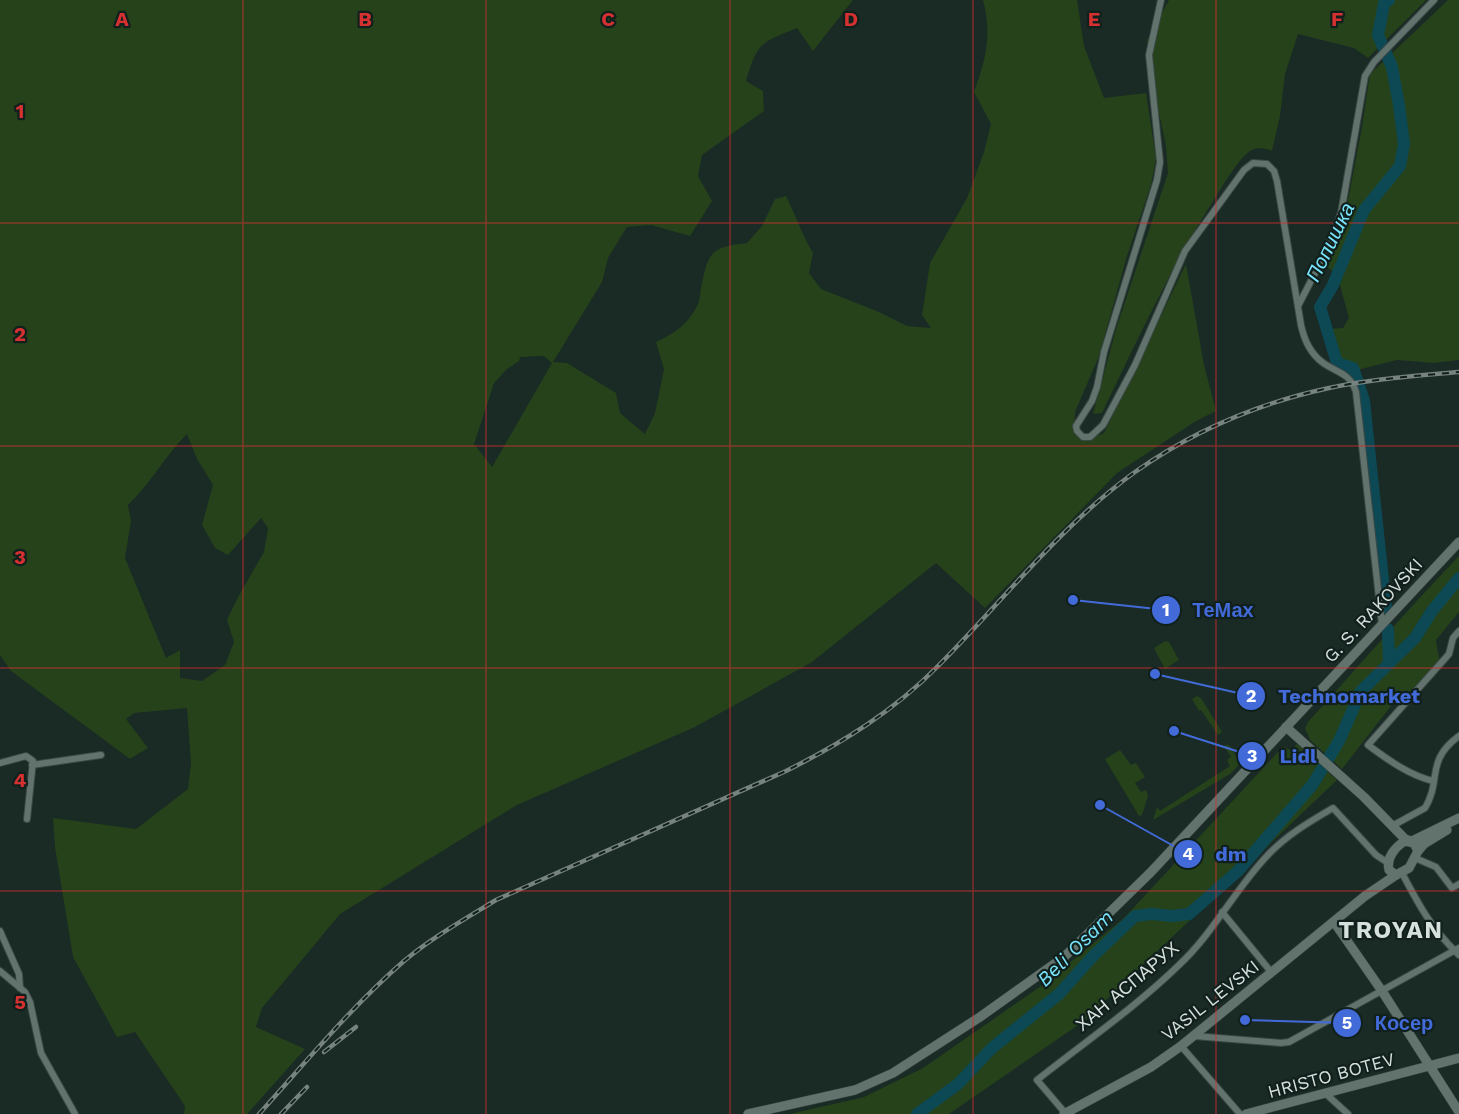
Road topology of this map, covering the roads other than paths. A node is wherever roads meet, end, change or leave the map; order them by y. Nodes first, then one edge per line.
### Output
1 (1161, 0) edge
2 (1434, 0) edge
3 (1298, 306) junction
4 (1459, 542) edge
5 (1382, 625) junction
6 (1459, 631) edge
7 (1453, 638) junction
8 (1459, 643) edge
9 (1286, 727) junction
10 (1459, 736) edge
11 (101, 755) dead end
12 (0, 763) edge
13 (32, 765) junction
14 (1433, 781) junction
15 (1383, 816) junction
16 (27, 819) dead end
17 (1459, 820) edge
18 (1392, 826) junction
19 (1410, 841) junction
20 (1395, 849) junction
21 (1416, 855) junction
22 (1388, 865) junction
23 (1399, 874) junction
24 (1459, 884) edge
25 (1365, 896) junction
26 (1222, 912) junction
27 (1334, 922) junction
28 (0, 931) edge
29 (1458, 951) edge
30 (0, 971) edge
31 (1272, 973) junction
32 (21, 988) junction
33 (1382, 991) junction
34 (1194, 1036) junction
35 (1180, 1046) junction
36 (1459, 1058) edge
37 (1430, 1066) junction
38 (1325, 1093) junction
39 (1459, 1112) edge
40 (75, 1114) edge
41 (748, 1114) edge
42 (1065, 1114) edge
43 (1240, 1114) edge
44 (1246, 1114) edge
45 (1348, 1114) edge

1 - 3 street
2 - 3 street
3 - 5 street
4 - 5 street, G. S. RAKOVSKI
5 - 9 street, G. S. RAKOVSKI
6 - 7 street
7 - 8 street
7 - 14 street
9 - 15 street
9 - 41 street, G. S. RAKOVSKI
10 - 14 street
11 - 13 street
12 - 13 street
13 - 16 street
14 - 18 street
15 - 18 street
15 - 20 street
17 - 19 street
17 - 21 street
18 - 19 street
19 - 20 street
19 - 21 street
20 - 22 street
21 - 23 street
21 - 24 street
22 - 23 street
22 - 25 street, VASIL LEVSKI
22 - 26 street, ХАН АСПАРУХ
23 - 25 street, VASIL LEVSKI
23 - 29 street
25 - 27 street, VASIL LEVSKI
26 - 31 street
26 - 42 street, ХАН АСПАРУХ
27 - 31 street, VASIL LEVSKI
27 - 33 street
28 - 32 street
29 - 33 street
30 - 32 street
31 - 34 street, VASIL LEVSKI
32 - 40 street
33 - 34 street
33 - 37 street
34 - 35 street, VASIL LEVSKI
35 - 42 street, VASIL LEVSKI
35 - 43 street
36 - 37 street, HRISTO BOTEV
37 - 38 street, HRISTO BOTEV
37 - 39 street
38 - 44 street, HRISTO BOTEV
38 - 45 street

